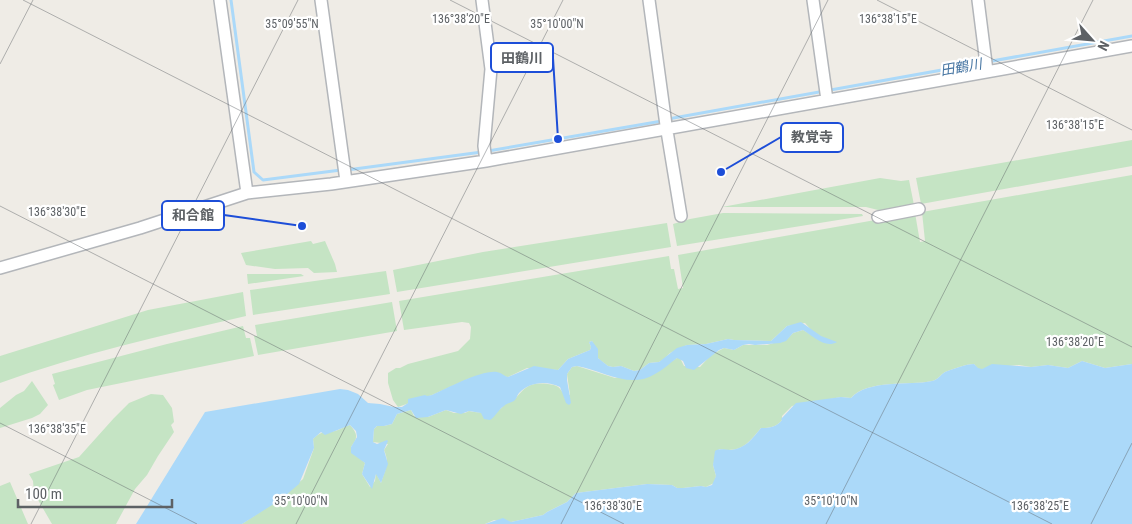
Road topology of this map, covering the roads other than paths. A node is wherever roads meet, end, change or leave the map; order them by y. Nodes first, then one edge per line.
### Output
1 (220, 0) edge
2 (321, 0) edge
3 (482, 0) edge
4 (649, 0) edge
5 (813, 0) edge
6 (978, 0) edge
7 (1132, 46) edge
8 (987, 70) junction
9 (827, 99) junction
10 (666, 122) junction
11 (486, 160) junction
12 (346, 180) junction
13 (246, 193) junction
14 (919, 209) dead end
15 (680, 216) dead end
16 (878, 217) dead end
17 (0, 268) edge

1 - 13 street
2 - 12 street
3 - 11 street
4 - 10 street
5 - 9 street
6 - 8 street
7 - 8 street
8 - 9 street
9 - 10 street
10 - 11 street
10 - 15 street
11 - 12 street
12 - 13 street
13 - 17 street
14 - 16 street

